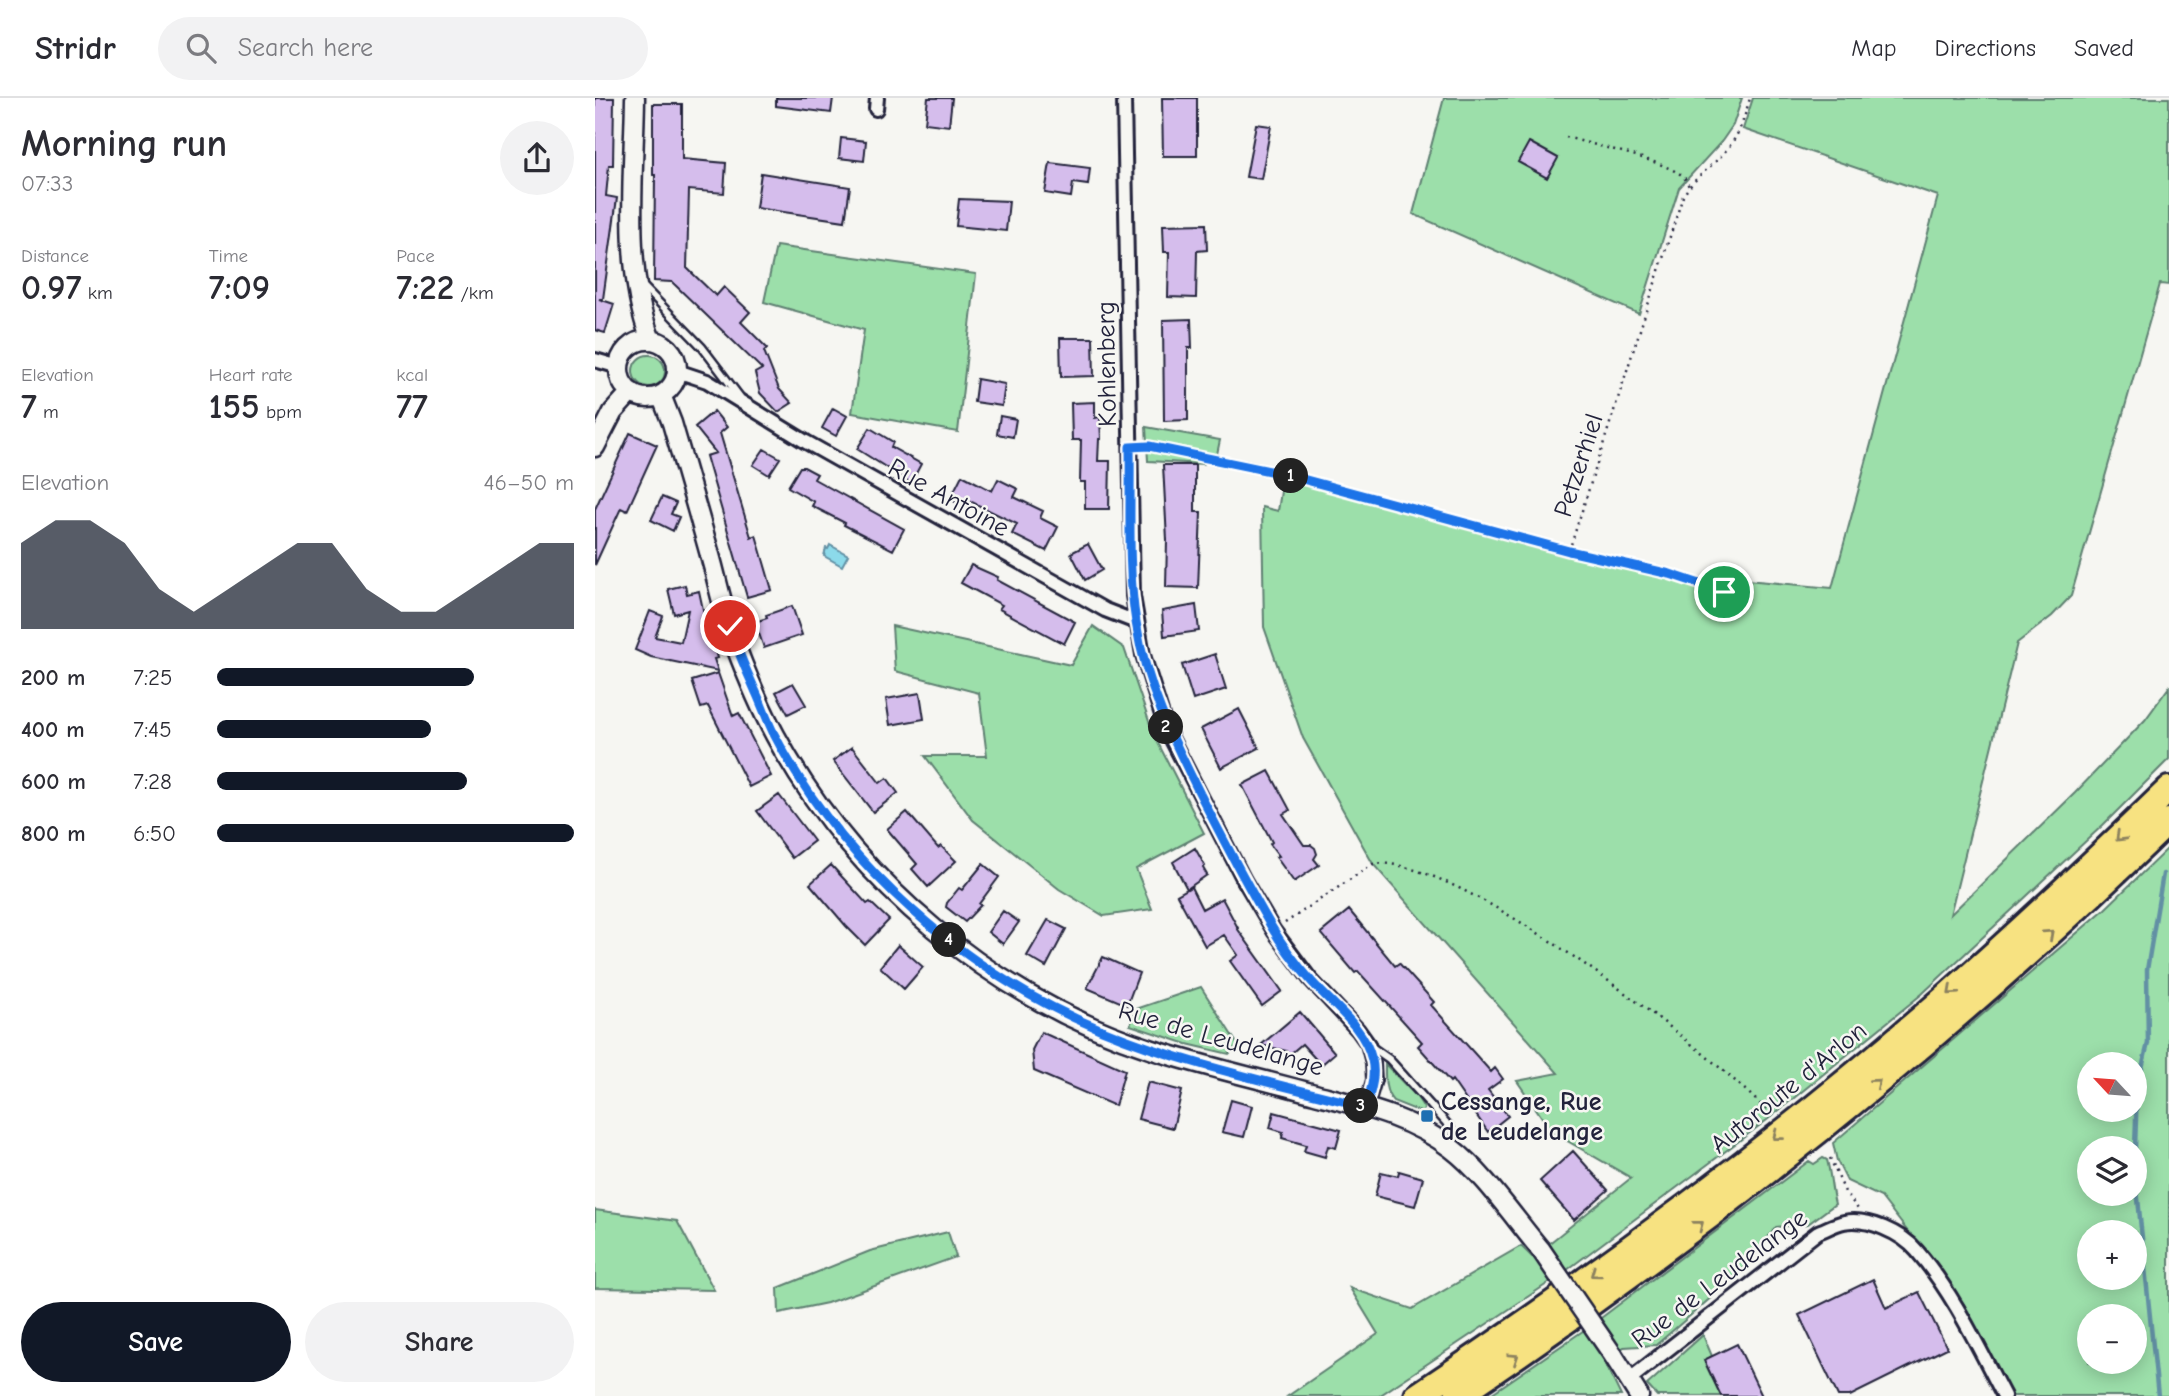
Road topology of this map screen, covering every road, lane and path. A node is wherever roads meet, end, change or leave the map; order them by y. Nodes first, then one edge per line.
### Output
1 (635, 98) edge
2 (1124, 98) edge
3 (1751, 98) edge
4 (1566, 137) dead end
5 (1689, 187) junction
6 (635, 278) junction
7 (652, 340) junction
8 (595, 360) edge
9 (619, 367) junction
10 (677, 371) junction
11 (631, 392) junction
12 (661, 395) junction
13 (744, 404) junction
14 (595, 447) edge
15 (1130, 447) junction
16 (1569, 551) junction
17 (1724, 592) dead end
18 (1136, 622) junction
19 (2169, 789) edge
20 (2169, 821) edge
21 (1274, 931) junction
22 (1368, 1044) junction
23 (1366, 1107) junction
24 (1766, 1111) dead end
25 (1453, 1150) junction
26 (1830, 1158) dead end
27 (1868, 1223) junction
28 (1630, 1379) junction
29 (1417, 1396) edge
30 (1458, 1396) edge
31 (1640, 1396) edge
32 (2004, 1396) edge

1 - 6 main road
2 - 15 street, Kohlenberg
3 - 5 path, Petzerhiel
4 - 5 path
5 - 16 path, Petzerhiel
6 - 7 main road
6 - 13 lane, Rue Antoine
7 - 9 main road
7 - 10 main road
8 - 9 street
9 - 11 main road
10 - 12 main road
10 - 13 street, Rue Antoine
11 - 12 main road
11 - 14 main road
12 - 23 main road, Rue de Leudelange
13 - 18 street, Rue Antoine
15 - 16 path, Petzerhiel
15 - 18 street, Kohlenberg
16 - 17 path
18 - 21 street, Kohlenberg
19 -> 29 highway, Autoroute d'Arlon
30 -> 20 highway, Autoroute d'Arlon
21 - 22 street, Kohlenberg
21 - 24 path
22 - 23 street, Kohlenberg
22 - 25 lane
23 - 25 main road, Rue de Leudelange
25 - 28 main road, Rue de Leudelange, bridge
26 - 27 path
27 - 28 street, Rue de Leudelange
27 - 32 street
28 - 31 main road, Rue de Leudelange

